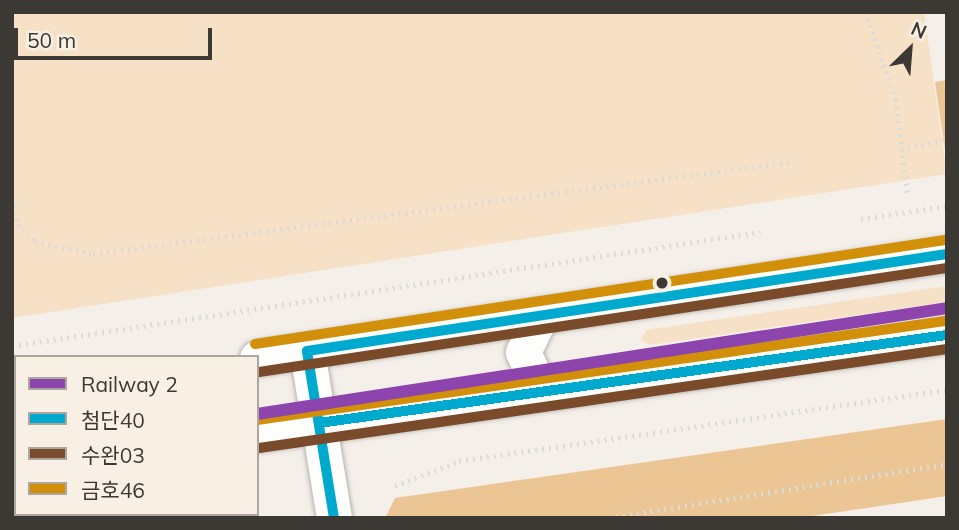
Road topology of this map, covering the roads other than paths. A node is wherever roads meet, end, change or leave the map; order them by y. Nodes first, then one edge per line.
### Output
1 (947, 254) edge
2 (541, 315) junction
3 (947, 335) edge
4 (307, 351) junction
5 (259, 358) edge
6 (555, 390) junction
7 (319, 423) junction
8 (259, 433) edge
9 (334, 518) edge

1 - 2 main road
2 - 4 main road
2 - 6 main road
3 - 6 main road
4 - 5 main road
4 - 7 main road
6 - 7 main road
7 - 8 main road
7 - 9 main road

